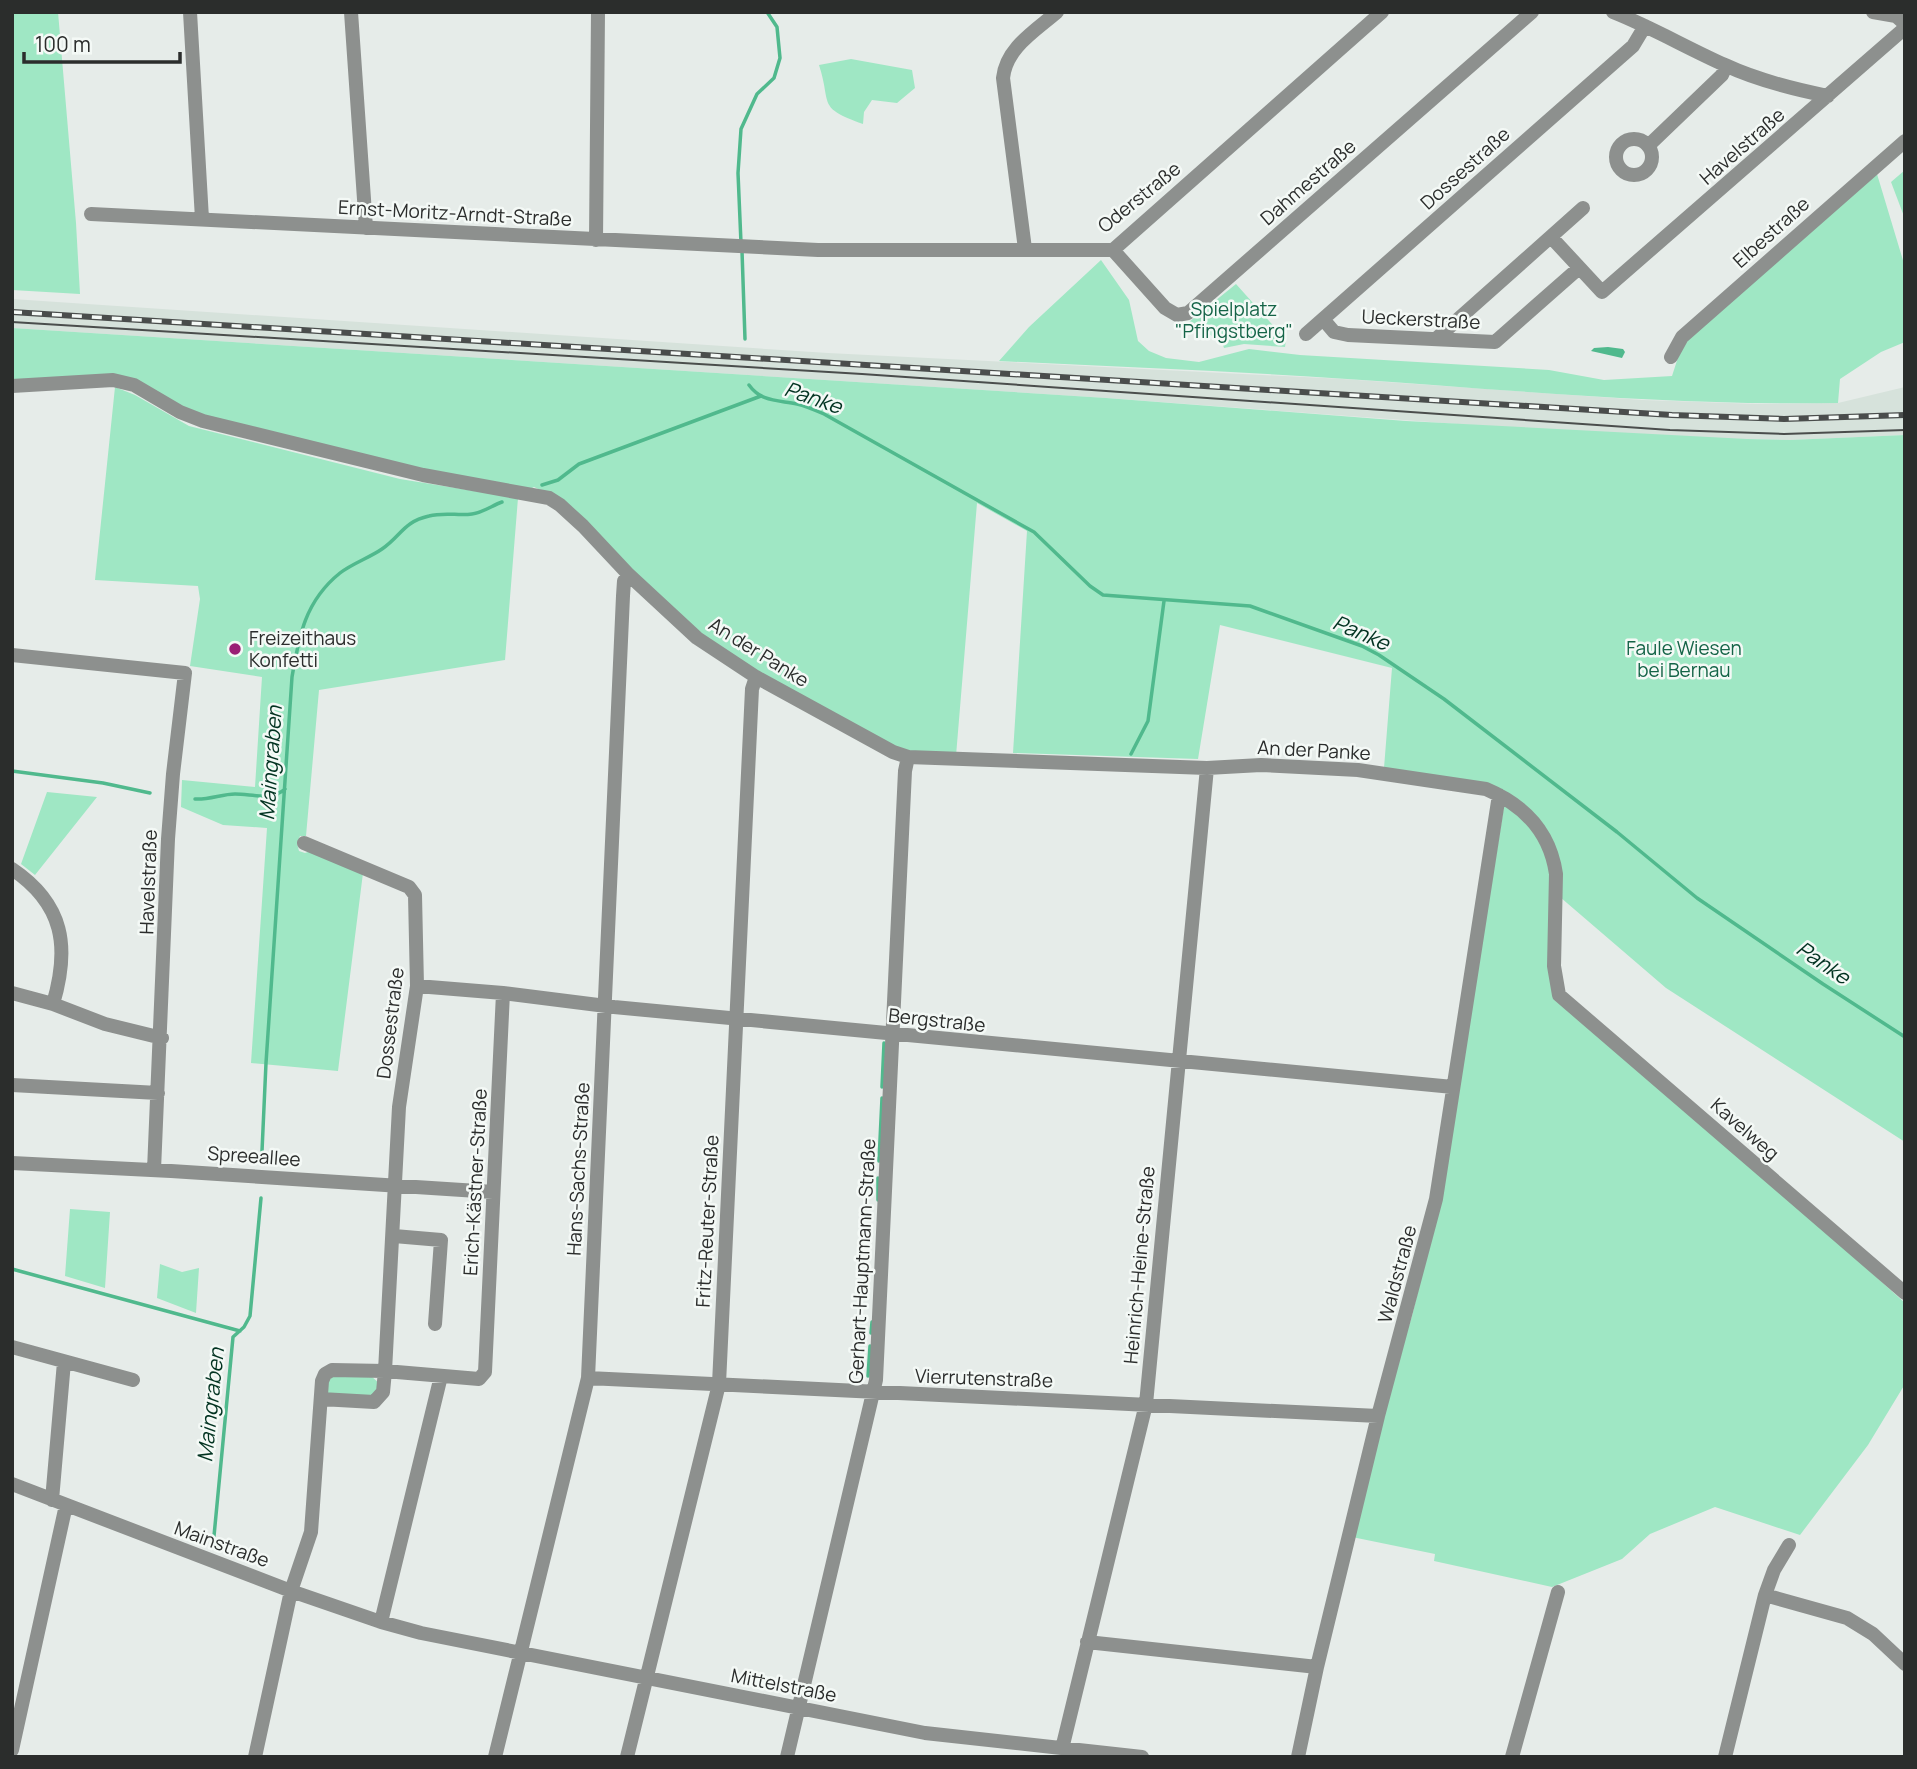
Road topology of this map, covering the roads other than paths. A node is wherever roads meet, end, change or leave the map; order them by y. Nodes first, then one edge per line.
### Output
1 (190, 12) edge
2 (351, 12) edge
3 (598, 12) edge
4 (1057, 12) edge
5 (1382, 12) edge
6 (1532, 12) edge
7 (1612, 12) edge
8 (1873, 12) edge
9 (1645, 26) junction
10 (1905, 26) edge
11 (1726, 66) junction
12 (1828, 96) junction
13 (1905, 141) edge
14 (1648, 146) dead end
15 (1583, 208) dead end
16 (91, 214) dead end
17 (202, 219) junction
18 (366, 228) junction
19 (1551, 237) junction
20 (596, 240) junction
21 (818, 250) joint
22 (1025, 250) junction
23 (1113, 250) junction
24 (1579, 268) junction
25 (1323, 319) junction
26 (1306, 334) dead end
27 (1437, 338) junction
28 (1671, 358) dead end
29 (12, 386) edge
30 (629, 575) junction
31 (12, 655) edge
32 (756, 677) junction
33 (908, 757) junction
34 (1208, 768) junction
35 (1499, 794) junction
36 (304, 843) dead end
37 (12, 869) edge
38 (417, 986) junction
39 (12, 993) edge
40 (503, 993) junction
41 (52, 1004) junction
42 (605, 1005) junction
43 (735, 1018) junction
44 (892, 1035) junction
45 (162, 1038) junction
46 (1180, 1062) junction
47 (12, 1085) edge
48 (1453, 1087) junction
49 (159, 1093) junction
50 (12, 1163) edge
51 (154, 1170) junction
52 (395, 1184) junction
53 (493, 1192) junction
54 (394, 1236) junction
55 (1905, 1293) edge
56 (435, 1324) dead end
57 (12, 1347) edge
58 (64, 1362) junction
59 (385, 1371) junction
60 (441, 1376) junction
61 (588, 1378) junction
62 (133, 1380) dead end
63 (719, 1384) junction
64 (874, 1393) junction
65 (321, 1399) junction
66 (1146, 1404) junction
67 (1378, 1416) junction
68 (12, 1484) edge
69 (59, 1503) junction
70 (1788, 1545) dead end
71 (291, 1591) junction
72 (1558, 1592) dead end
73 (1765, 1595) junction
74 (381, 1622) junction
75 (421, 1633) joint
76 (1087, 1642) junction
77 (521, 1651) junction
78 (1905, 1664) edge
79 (1317, 1667) junction
80 (647, 1677) junction
81 (798, 1708) junction
82 (12, 1750) edge
83 (1061, 1753) edge
84 (255, 1757) edge
85 (495, 1757) edge
86 (627, 1757) edge
87 (786, 1757) edge
88 (1142, 1757) edge
89 (1298, 1757) edge
90 (1513, 1757) edge
91 (1725, 1757) edge

1 - 17 street
2 - 18 street
3 - 20 street
4 - 22 street
5 - 23 street, Oderstraße
6 - 23 street, Dahmestraße
7 - 9 street
8 - 10 street
9 - 11 street
9 - 25 street, Dossestraße
10 - 12 street, Havelstraße
11 - 12 street
11 - 14 street
12 - 24 street, Havelstraße
13 - 28 street, Elbestraße
15 - 19 street
16 - 17 street, Ernst-Moritz-Arndt-Straße
17 - 18 street, Ernst-Moritz-Arndt-Straße
18 - 20 street, Ernst-Moritz-Arndt-Straße
19 - 24 street
19 - 27 street
20 - 21 street, Ernst-Moritz-Arndt-Straße
21 - 22 street, Oderstraße
22 - 23 street, Oderstraße
24 - 27 street, Ueckerstraße
25 - 26 street, Dossestraße
25 - 27 street, Ueckerstraße
29 - 30 street, An der Panke
30 - 32 street, An der Panke
30 - 42 street, Hans-Sachs-Straße
31 - 45 street, Havelstraße
32 - 33 street, An der Panke
32 - 43 street, Fritz-Reuter-Straße
33 - 34 street, An der Panke
33 - 44 street, Gerhart-Hauptmann-Straße
34 - 35 street, An der Panke
34 - 46 street, Heinrich-Heine-Straße
35 - 48 street, Waldstraße
35 - 55 street, Kavelweg
36 - 38 street, Dossestraße
37 - 41 street
38 - 40 street, Bergstraße
38 - 52 street, Dossestraße
39 - 41 street
40 - 42 street, Bergstraße
40 - 53 street, Erich-Kästner-Straße
41 - 45 street
42 - 43 street, Bergstraße
42 - 61 street, Hans-Sachs-Straße
43 - 44 street, Bergstraße
43 - 63 street, Fritz-Reuter-Straße
44 - 46 street, Bergstraße
44 - 64 street, Gerhart-Hauptmann-Straße
45 - 49 street, Havelstraße
46 - 48 street, Bergstraße
46 - 66 street, Heinrich-Heine-Straße
47 - 49 street
48 - 67 street, Waldstraße
49 - 51 street, Havelstraße
50 - 51 street, Spreeallee
51 - 52 street, Spreeallee
52 - 53 street, Spreeallee
52 - 54 street, Dossestraße
53 - 60 street, Erich-Kästner-Straße
54 - 56 street
54 - 59 street, Dossestraße
57 - 58 street
58 - 62 street
58 - 69 street
59 - 60 street
59 - 65 street
59 - 65 street, Dossestraße
60 - 74 street
61 - 63 street, Vierrutenstraße
61 - 77 street, Hans-Sachs-Straße
63 - 64 street, Vierrutenstraße
63 - 80 street, Fritz-Reuter-Straße
64 - 66 street, Vierrutenstraße
64 - 81 street, Gerhart-Hauptmann-Straße
65 - 71 street
66 - 67 street, Vierrutenstraße
66 - 76 street, Heinrich-Heine-Straße
67 - 79 street, Waldstraße
68 - 69 street, Mainstraße
69 - 71 street, Mainstraße
69 - 82 street
70 - 73 street
71 - 74 street, Mainstraße
71 - 84 street
72 - 90 street
73 - 78 street
73 - 91 street
74 - 75 street, Mainstraße
75 - 77 street, Mittelstraße
76 - 79 street
76 - 83 street, Heinrich-Heine-Straße
77 - 80 street, Mittelstraße
77 - 85 street, Hans-Sachs-Straße
79 - 89 street, Waldstraße
80 - 81 street, Mittelstraße
80 - 86 street, Fritz-Reuter-Straße
81 - 83 street, Mittelstraße
81 - 87 street, Gerhart-Hauptmann-Straße
83 - 88 street, Mittelstraße

